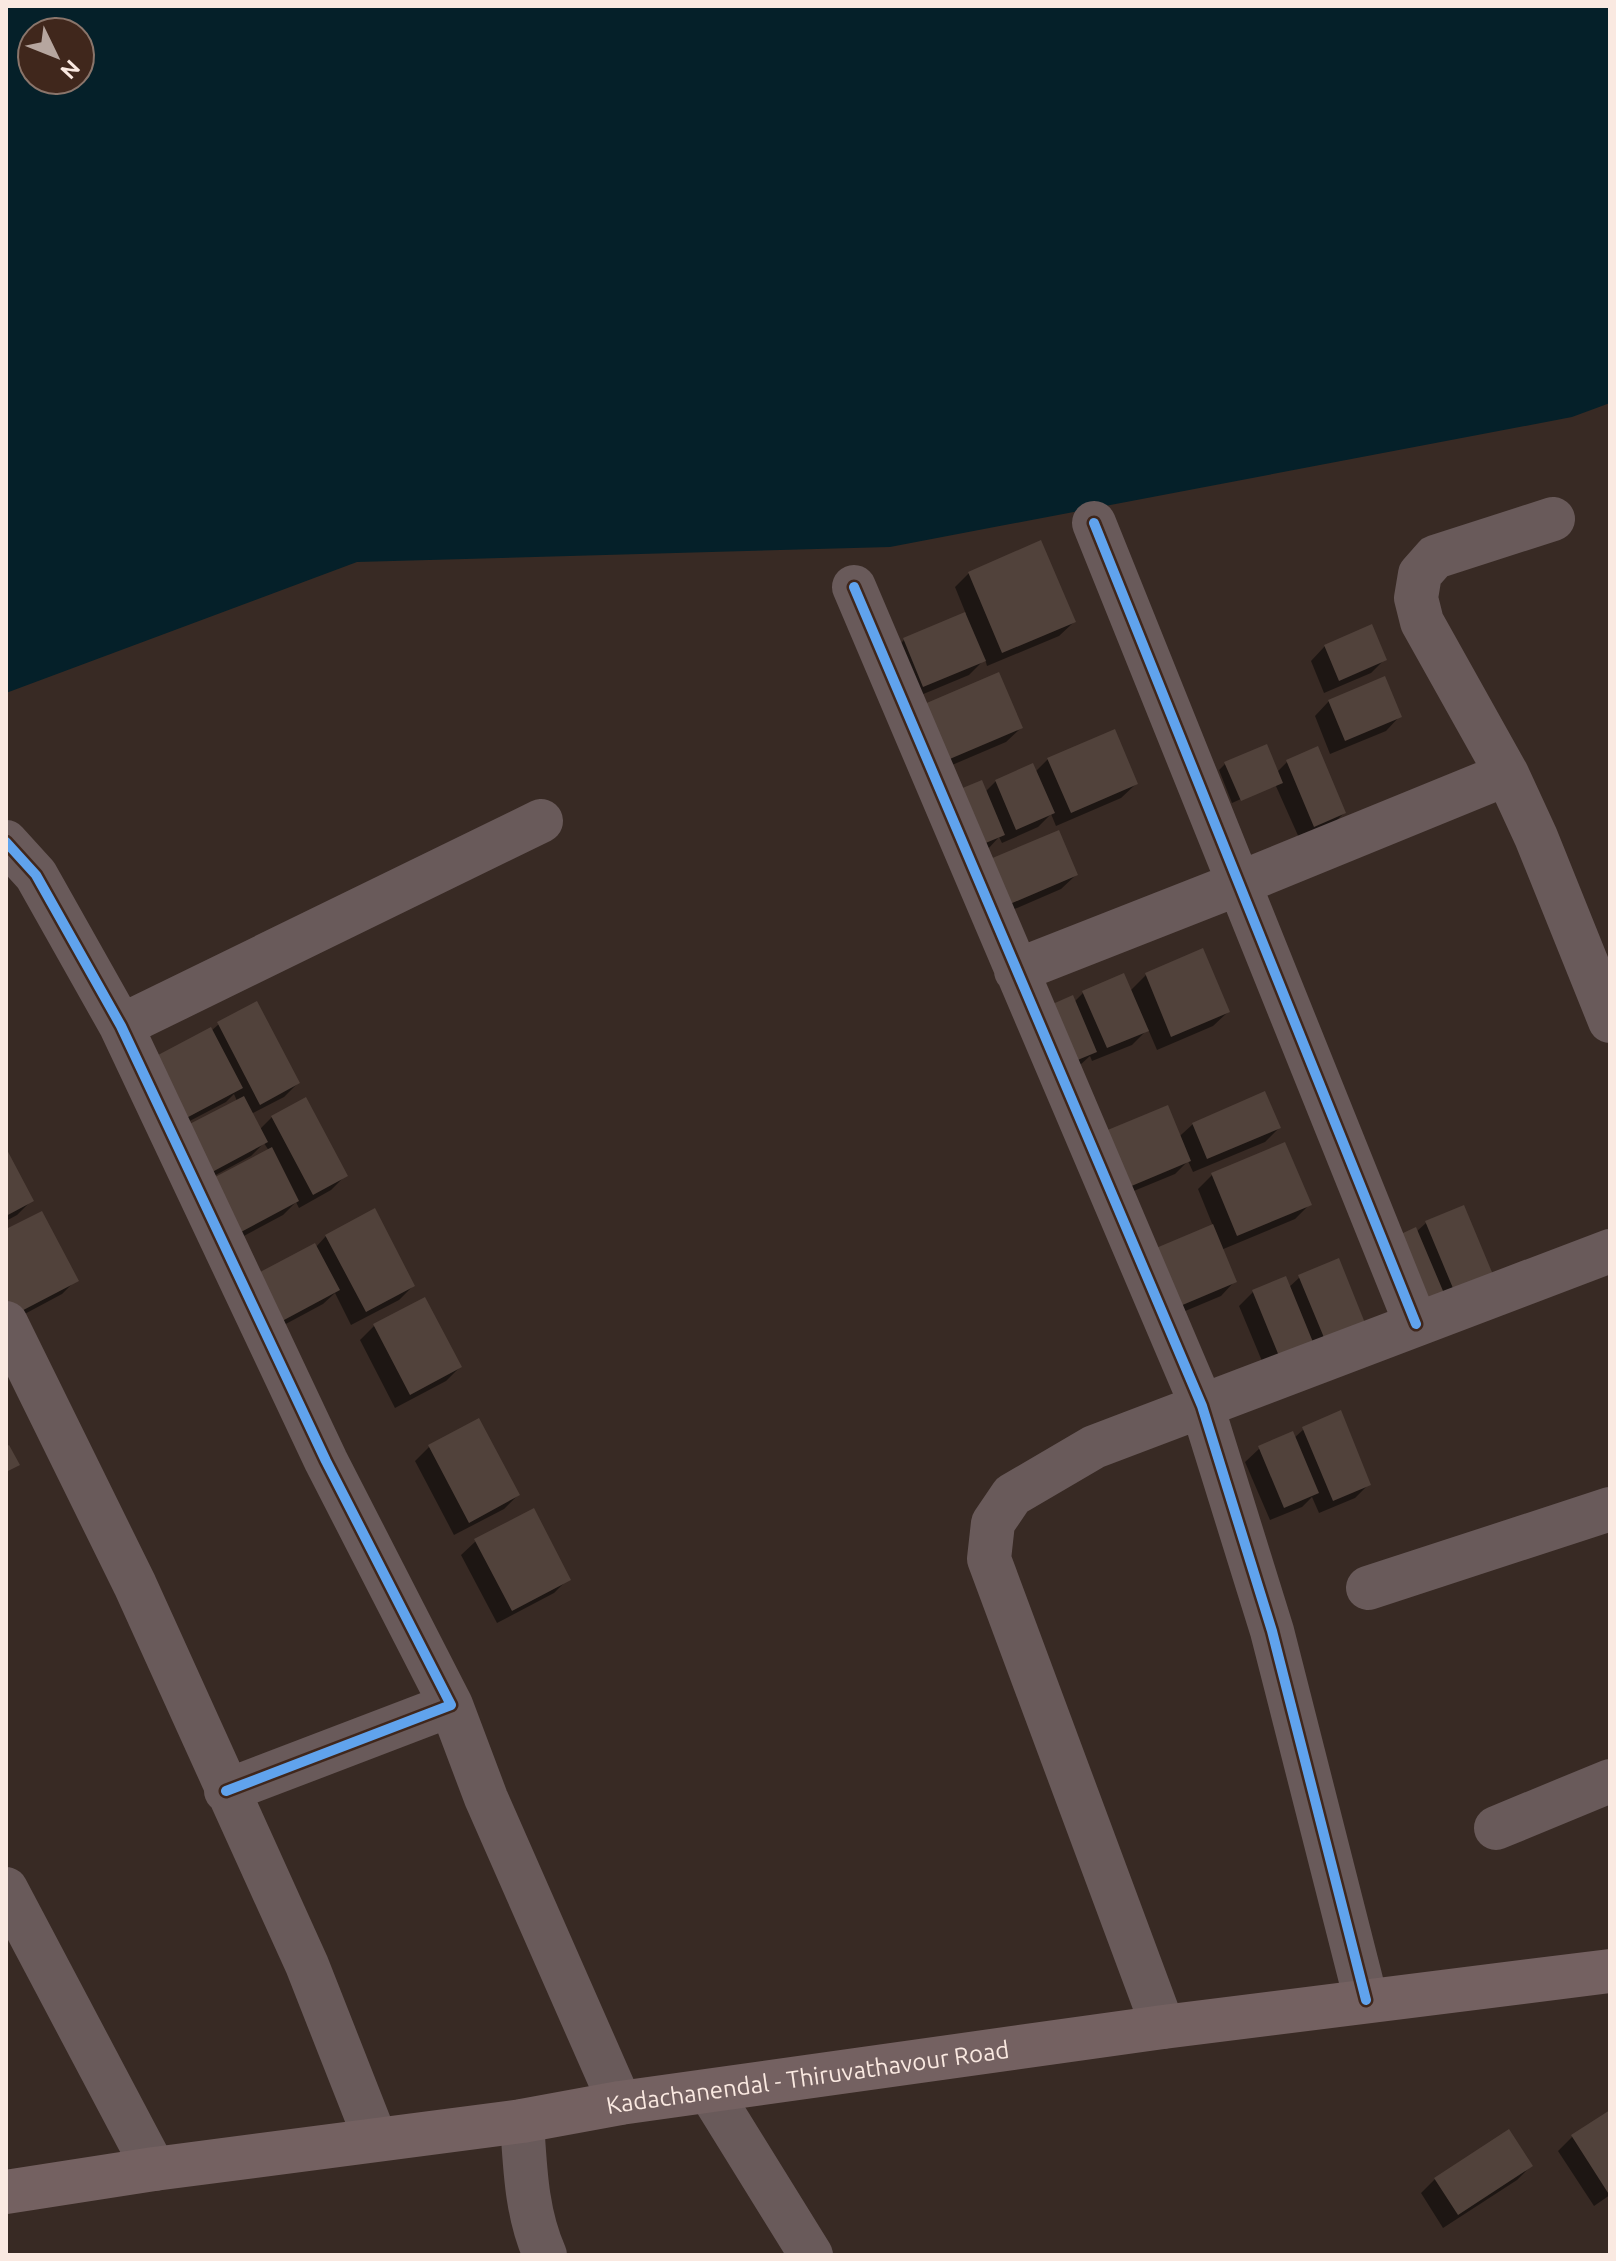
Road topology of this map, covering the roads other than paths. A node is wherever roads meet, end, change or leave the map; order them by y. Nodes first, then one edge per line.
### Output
1 (1553, 519) dead end
2 (1094, 523) dead end
3 (854, 587) dead end
4 (1507, 774) junction
5 (541, 821) dead end
6 (6, 842) edge
7 (1240, 883) junction
8 (1016, 971) junction
9 (1610, 1021) edge
10 (121, 1026) junction
11 (1610, 1251) edge
12 (6, 1323) edge
13 (1416, 1324) junction
14 (1202, 1406) junction
15 (1610, 1509) edge
16 (1368, 1588) dead end
17 (451, 1705) junction
18 (1610, 1781) edge
19 (226, 1791) junction
20 (1496, 1828) dead end
21 (6, 1889) edge
22 (1610, 1971) edge
23 (1366, 2000) junction
24 (1163, 2027) junction
25 (710, 2092) junction
26 (620, 2103) junction
27 (522, 2121) junction
28 (375, 2138) junction
29 (154, 2169) junction
30 (6, 2192) edge
31 (545, 2255) edge
32 (811, 2255) edge

1 - 4 street
2 - 7 street
3 - 8 street
4 - 7 street
4 - 9 street
5 - 10 street
6 - 10 street
7 - 8 street
7 - 13 street
8 - 14 street
10 - 17 street
11 - 13 street
12 - 19 street
13 - 14 street
14 - 23 street
14 - 24 street
15 - 16 street
17 - 19 street
17 - 26 street
18 - 20 street
19 - 28 street
21 - 29 street
22 - 23 main road, Kadachanendal - Thiruvathavour Road
23 - 24 main road, Kadachanendal - Thiruvathavour Road
24 - 25 main road, Kadachanendal - Thiruvathavour Road
25 - 26 main road, Kadachanendal - Thiruvathavour Road
25 - 32 street
26 - 27 main road, Kadachanendal - Thiruvathavour Road
27 - 28 main road, Kadachanendal - Thiruvathavour Road
27 - 31 street
28 - 29 main road, Kadachanendal - Thiruvathavour Road
29 - 30 main road, Kadachanendal - Thiruvathavour Road

